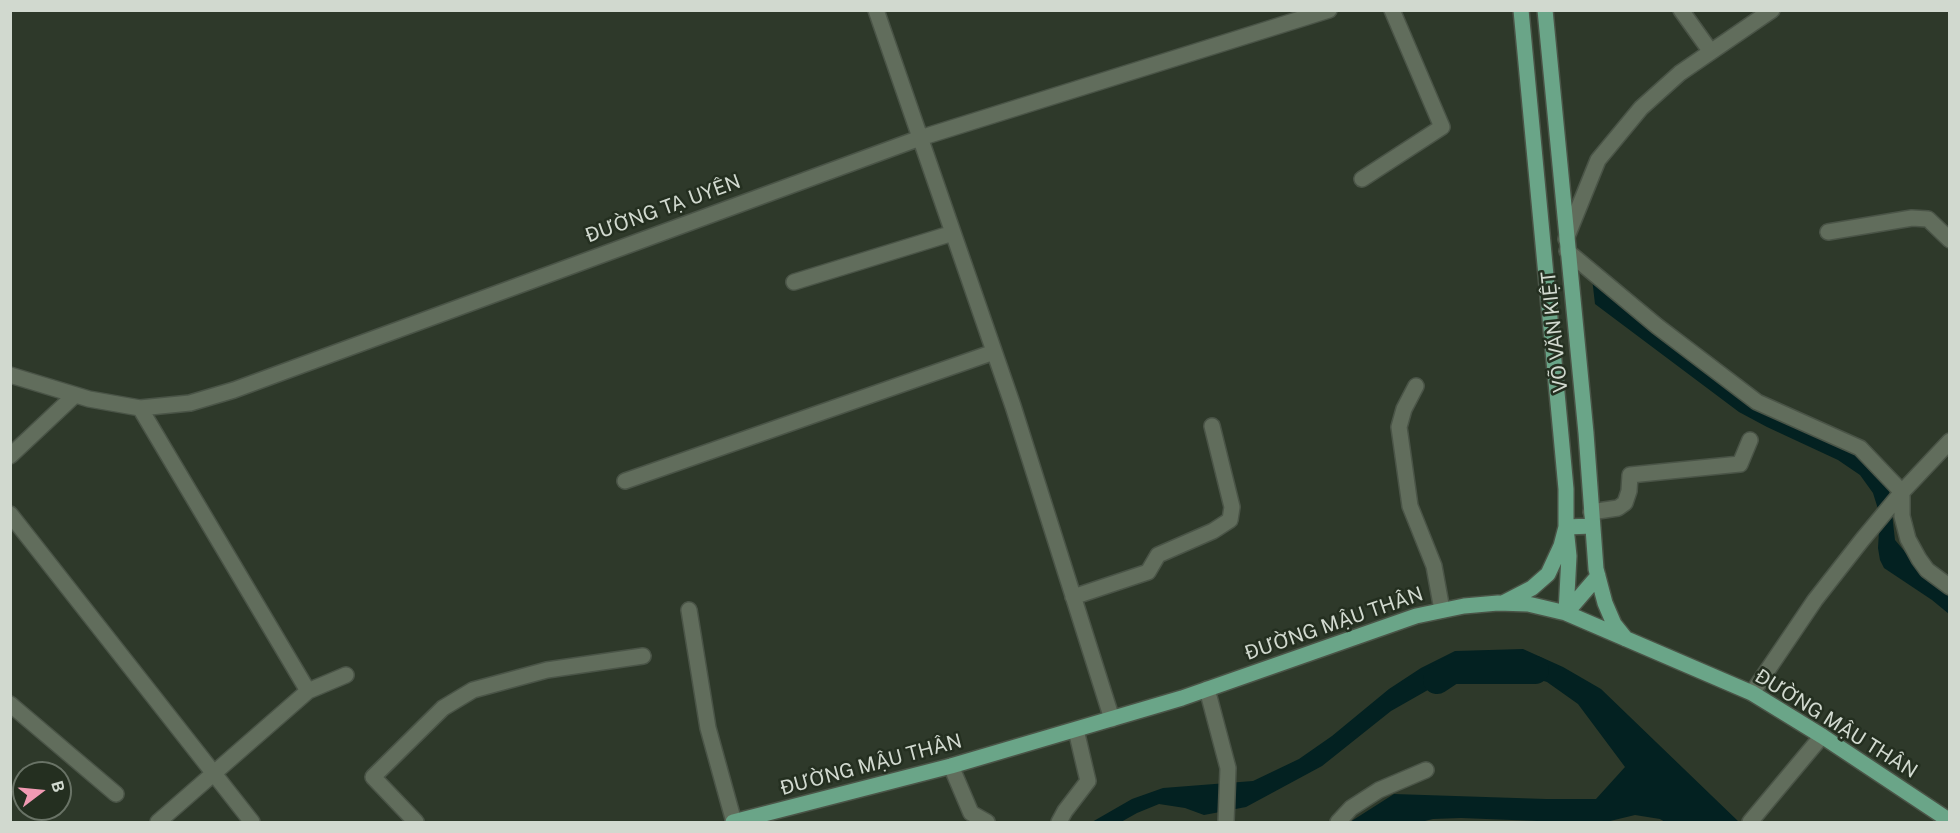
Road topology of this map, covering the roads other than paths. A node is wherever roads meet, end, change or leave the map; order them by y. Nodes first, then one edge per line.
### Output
1 (876, 10) edge
2 (1329, 10) edge
3 (1392, 10) edge
4 (1521, 10) edge
5 (1545, 10) edge
6 (1681, 10) edge
7 (1772, 10) edge
8 (1711, 52) junction
9 (920, 138) junction
10 (1362, 179) dead end
11 (1828, 232) dead end
12 (953, 233) junction
13 (1950, 240) edge
14 (1567, 245) junction
15 (794, 282) dead end
16 (994, 352) junction
17 (10, 375) edge
18 (1416, 386) dead end
19 (75, 395) junction
20 (141, 408) junction
21 (1212, 426) dead end
22 (1750, 440) dead end
23 (1950, 441) edge
24 (10, 456) edge
25 (625, 481) dead end
26 (1899, 496) junction
27 (10, 514) edge
28 (1592, 519) junction
29 (1566, 527) junction
30 (1598, 576) junction
31 (1950, 587) edge
32 (1073, 597) junction
33 (1503, 603) junction
34 (689, 610) dead end
35 (1442, 610) junction
36 (1566, 613) junction
37 (1628, 641) junction
38 (643, 656) dead end
39 (346, 675) dead end
40 (1207, 689) junction
41 (308, 691) junction
42 (1752, 693) junction
43 (10, 704) edge
44 (1112, 719) junction
45 (1076, 730) junction
46 (1822, 736) junction
47 (951, 766) junction
48 (1426, 770) dead end
49 (214, 774) junction
50 (116, 794) dead end
51 (1950, 821) edge
52 (158, 822) edge
53 (252, 822) edge
54 (416, 822) edge
55 (733, 822) edge
56 (987, 822) edge
57 (1059, 822) edge
58 (1226, 822) edge
59 (1338, 822) edge
60 (1750, 822) edge

1 - 9 street
2 - 9 street, ĐƯỜNG TẠ UYÊN
3 - 10 street
4 - 29 main road, VÕ VĂN KIỆT
5 - 14 main road, VÕ VĂN KIỆT
6 - 8 street
7 - 8 street
8 - 14 street
9 - 12 street
9 - 20 street, ĐƯỜNG TẠ UYÊN
11 - 13 street
12 - 15 street
12 - 16 street
14 - 26 street
14 - 28 main road, VÕ VĂN KIỆT
16 - 25 street
16 - 32 street
17 - 19 street, ĐƯỜNG TẠ UYÊN
18 - 35 street
19 - 20 street, ĐƯỜNG TẠ UYÊN
19 - 24 street
20 - 41 street
21 - 32 street
22 - 28 street
23 - 26 street
26 - 31 street
26 - 42 street
27 - 49 street
28 - 29 main road
28 - 30 main road, VÕ VĂN KIỆT
29 - 33 main road, VÕ VĂN KIỆT
29 - 36 main road
30 - 36 main road
30 - 37 main road, VÕ VĂN KIỆT
32 - 44 street
33 - 35 main road, ĐƯỜNG MẬU THÂN
33 - 36 main road, ĐƯỜNG MẬU THÂN
34 - 55 street
35 - 40 main road, ĐƯỜNG MẬU THÂN
36 - 37 main road, ĐƯỜNG MẬU THÂN
37 - 42 main road, ĐƯỜNG MẬU THÂN
38 - 54 street
39 - 41 street
40 - 44 main road, ĐƯỜNG MẬU THÂN
40 - 58 street
41 - 49 street
42 - 46 main road, ĐƯỜNG MẬU THÂN
43 - 50 street
44 - 45 main road, ĐƯỜNG MẬU THÂN
45 - 47 main road, ĐƯỜNG MẬU THÂN
45 - 57 street
46 - 51 main road, ĐƯỜNG MẬU THÂN
46 - 60 street
47 - 55 main road, ĐƯỜNG MẬU THÂN
47 - 56 street
48 - 59 street
49 - 52 street
49 - 53 street

